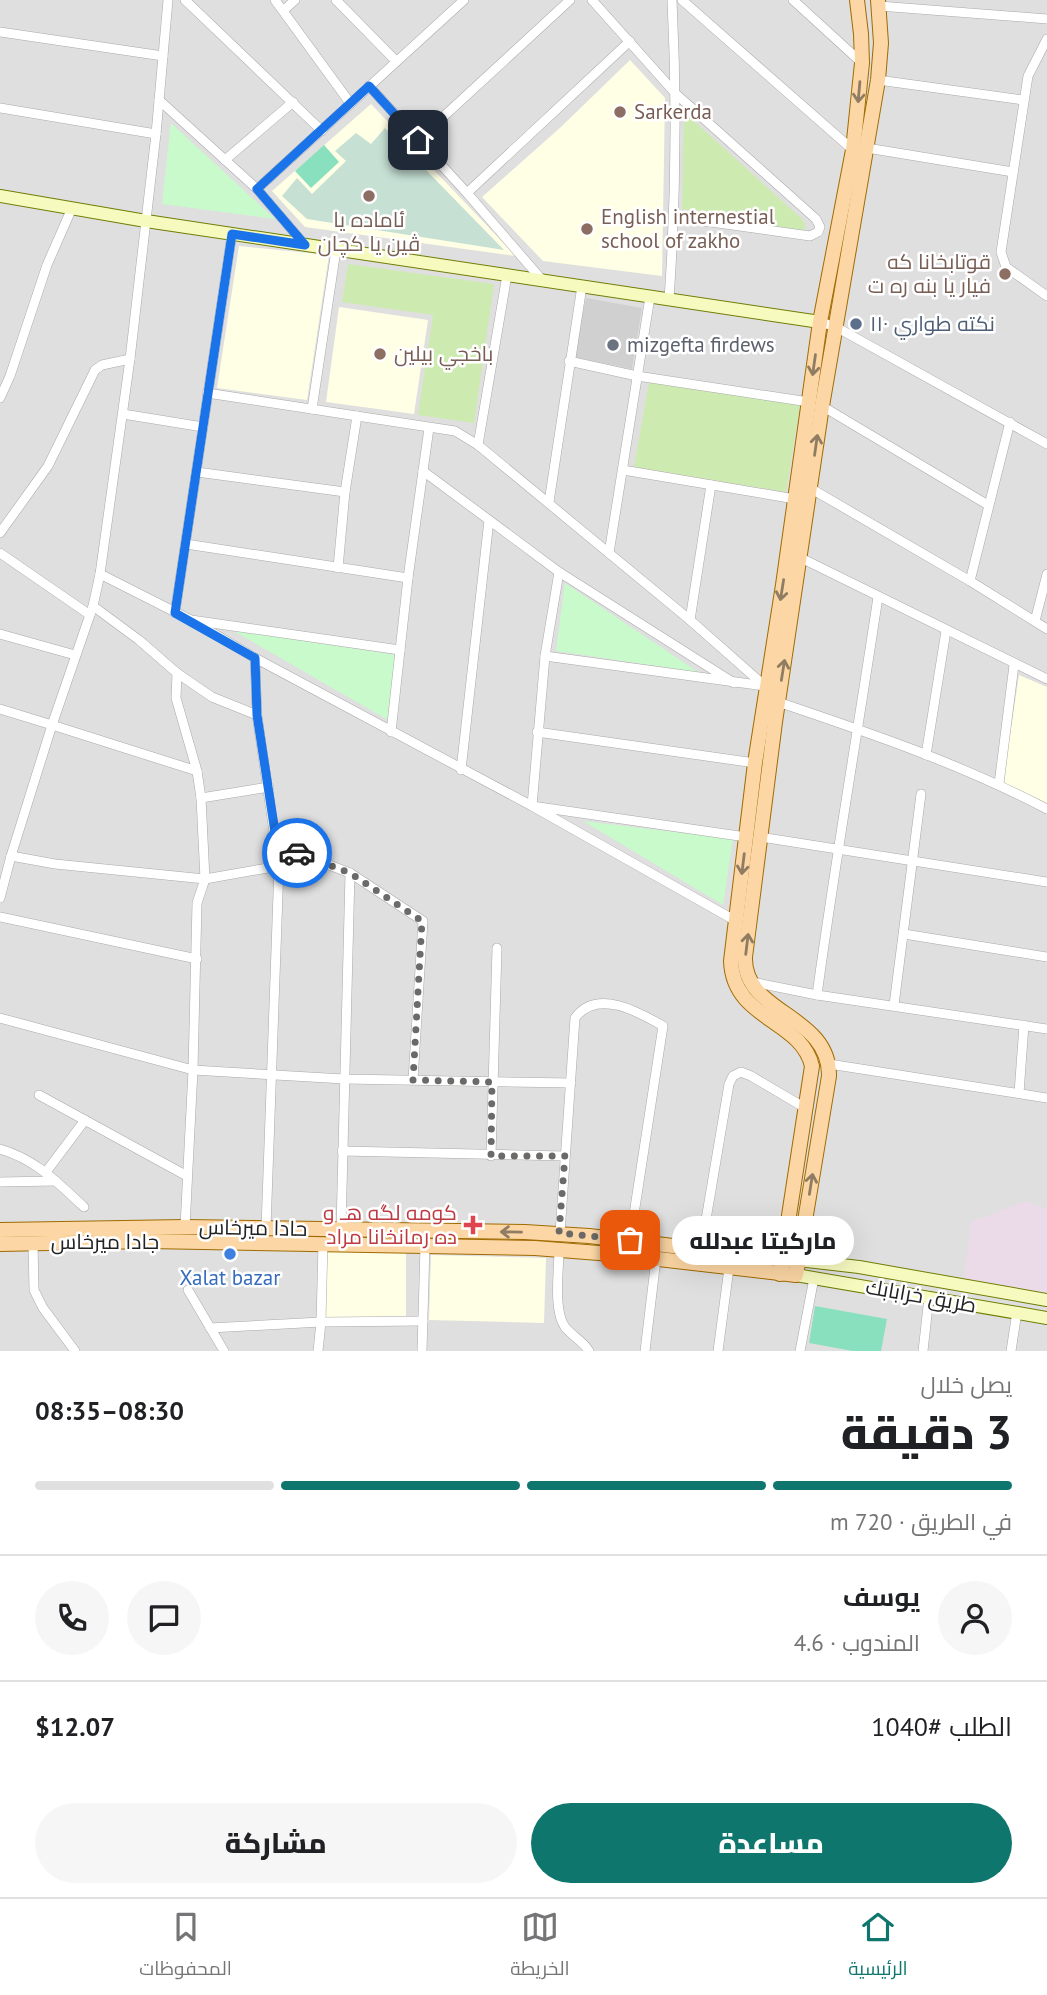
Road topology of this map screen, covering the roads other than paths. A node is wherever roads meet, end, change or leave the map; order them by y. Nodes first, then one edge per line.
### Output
1 (168, 0) edge
2 (185, 0) edge
3 (275, 0) edge
4 (295, 0) edge
5 (336, 0) edge
6 (570, 0) edge
7 (592, 0) edge
8 (672, 0) edge
9 (682, 0) edge
10 (793, 0) edge
11 (857, 0) edge
12 (461, 1) edge
13 (878, 3) edge
14 (284, 10) junction
15 (1047, 19) edge
16 (0, 32) edge
17 (1047, 39) edge
18 (630, 41) junction
19 (163, 56) junction
20 (1043, 57) edge
21 (396, 61) junction
22 (862, 63) junction
23 (878, 80) junction
24 (369, 86) junction
25 (676, 94) junction
26 (159, 100) junction
27 (1023, 100) junction
28 (293, 102) junction
29 (351, 103) junction
30 (0, 108) edge
31 (321, 131) junction
32 (156, 134) junction
33 (418, 140) junction
34 (860, 149) junction
35 (225, 160) junction
36 (1013, 172) junction
37 (257, 189) junction
38 (467, 193) junction
39 (0, 197) edge
40 (72, 208) junction
41 (675, 217) junction
42 (146, 221) junction
43 (232, 234) junction
44 (305, 245) junction
45 (336, 250) junction
46 (506, 275) junction
47 (542, 280) junction
48 (582, 286) junction
49 (650, 296) junction
50 (1047, 296) edge
51 (669, 299) junction
52 (820, 322) junction
53 (836, 327) junction
54 (130, 359) junction
55 (569, 361) junction
56 (637, 376) junction
57 (208, 393) junction
58 (0, 398) edge
59 (815, 404) junction
60 (312, 409) junction
61 (122, 414) junction
62 (357, 416) junction
63 (1010, 422) junction
64 (202, 426) junction
65 (429, 428) junction
66 (1047, 444) edge
67 (478, 445) junction
68 (623, 470) junction
69 (423, 471) junction
70 (197, 472) junction
71 (711, 485) junction
72 (810, 488) junction
73 (345, 492) junction
74 (795, 499) junction
75 (549, 502) junction
76 (988, 505) junction
77 (489, 520) junction
78 (0, 533) edge
79 (186, 544) junction
80 (0, 553) edge
81 (609, 553) junction
82 (801, 558) junction
83 (338, 568) junction
84 (559, 572) junction
85 (100, 574) junction
86 (1047, 574) edge
87 (408, 578) junction
88 (970, 581) junction
89 (878, 597) junction
90 (92, 611) junction
91 (175, 613) junction
92 (191, 620) junction
93 (690, 620) junction
94 (1035, 621) junction
95 (1047, 629) edge
96 (946, 631) junction
97 (0, 634) edge
98 (400, 650) junction
99 (75, 655) junction
100 (545, 656) junction
101 (255, 658) junction
102 (1014, 665) junction
103 (177, 673) junction
104 (1047, 679) edge
105 (734, 683) junction
106 (766, 687) junction
107 (778, 702) junction
108 (0, 709) edge
109 (257, 715) junction
110 (52, 725) junction
111 (858, 730) junction
112 (391, 732) junction
113 (537, 732) junction
114 (766, 739) junction
115 (926, 755) junction
116 (760, 760) junction
117 (461, 770) junction
118 (197, 771) junction
119 (999, 784) junction
120 (269, 787) junction
121 (921, 794) dead end
122 (201, 798) junction
123 (532, 806) junction
124 (1047, 809) edge
125 (753, 837) junction
126 (277, 845) junction
127 (837, 849) junction
128 (11, 856) junction
129 (911, 860) junction
130 (279, 866) junction
131 (350, 873) junction
132 (205, 879) junction
133 (1047, 882) edge
134 (0, 898) edge
135 (0, 917) edge
136 (736, 921) junction
137 (904, 934) junction
138 (497, 948) dead end
139 (1047, 957) edge
140 (197, 959) junction
141 (750, 982) junction
142 (817, 995) junction
143 (894, 1005) junction
144 (0, 1018) edge
145 (1024, 1025) junction
146 (1047, 1029) edge
147 (828, 1064) junction
148 (193, 1070) junction
149 (270, 1076) junction
150 (344, 1079) junction
151 (413, 1080) junction
152 (492, 1082) junction
153 (571, 1083) junction
154 (1019, 1093) junction
155 (39, 1095) dead end
156 (1047, 1098) edge
157 (807, 1109) junction
158 (85, 1120) junction
159 (0, 1149) edge
160 (342, 1151) junction
161 (491, 1156) junction
162 (565, 1156) junction
163 (46, 1171) junction
164 (187, 1176) junction
165 (56, 1181) junction
166 (0, 1182) edge
167 (83, 1207) dead end
168 (185, 1227) junction
169 (266, 1228) junction
170 (341, 1229) junction
171 (0, 1230) edge
172 (559, 1233) junction
173 (630, 1240) junction
174 (33, 1243) junction
175 (0, 1244) edge
176 (323, 1244) junction
177 (425, 1246) junction
178 (701, 1249) junction
179 (559, 1250) junction
180 (656, 1259) junction
181 (798, 1260) junction
182 (781, 1266) junction
183 (729, 1268) junction
184 (796, 1275) junction
185 (814, 1278) junction
186 (188, 1290) dead end
187 (929, 1297) junction
188 (1047, 1300) edge
189 (1017, 1312) junction
190 (1047, 1318) edge
191 (423, 1321) junction
192 (321, 1322) junction
193 (210, 1328) junction
194 (75, 1351) edge
195 (224, 1351) edge
196 (318, 1351) edge
197 (422, 1351) edge
198 (589, 1351) edge
199 (645, 1351) edge
200 (718, 1351) edge
201 (800, 1351) edge
202 (923, 1351) edge
203 (1012, 1351) edge

1 - 19 street
2 - 28 street
3 - 14 street
4 - 14 street
5 - 21 street
6 - 33 street
7 - 18 street
8 - 25 street
9 - 34 street
10 - 22 street
11 - 22 main road
12 - 21 street
13 - 15 street
13 - 23 main road
14 - 29 street
16 - 19 street
17 - 20 street
18 - 25 street
18 - 38 street
19 - 26 street
20 - 27 street
21 - 24 street
22 -> 34 main road
23 - 27 street
23 - 34 main road
24 - 29 street
24 - 33 street
25 - 41 street
25 - 41 street
26 - 32 street
26 - 35 street
27 - 36 street
28 - 31 street
28 - 35 street
29 - 31 street
30 - 32 street
31 - 37 street
32 - 42 street
33 - 38 street
34 - 36 street
34 - 52 main road
34 - 53 main road
35 - 37 street
36 - 50 street
37 - 44 street
38 - 47 street
39 - 40 main road
40 - 42 main road
40 - 58 street
41 - 51 street
42 - 43 main road
42 - 54 street
43 - 44 main road
43 - 57 street
44 - 45 main road
45 - 46 main road
45 - 60 street
46 - 47 main road
46 - 67 street
47 - 48 main road
48 - 49 main road
48 - 55 street
49 - 51 main road
49 - 56 street
51 - 52 main road
52 - 53 street
52 -> 59 main road
53 - 59 main road
53 - 63 street
54 - 61 street
54 - 78 street
55 - 56 street
55 - 75 street
56 - 59 street
56 - 68 street
57 - 60 street
57 - 64 street
72 -> 59 main road
59 - 74 main road
59 - 76 street
60 - 62 street
61 - 64 street
61 - 85 street
62 - 65 street
62 - 73 street
63 - 66 street
63 - 76 street
64 - 70 street
65 - 67 street
65 - 69 street
67 - 75 street
68 - 71 street
68 - 81 street
69 - 77 street
69 - 87 street
70 - 73 street
70 - 79 street
71 - 74 street
71 - 93 street
72 - 82 main road
72 - 88 street
73 - 83 street
74 -> 106 main road
75 - 81 street
76 - 88 street
77 - 84 street
77 - 117 street
79 - 83 street
79 - 91 street
80 - 90 street
81 - 93 street
82 - 89 street
107 -> 82 main road
83 - 87 street
84 - 100 street
84 - 105 street
85 - 90 street
85 - 91 street
86 - 94 street
87 - 98 street
88 - 94 street
89 - 96 street
89 - 111 street
90 - 99 street
90 - 103 street
91 - 92 street
92 - 98 street
92 - 101 street
93 - 106 street
94 - 95 street
96 - 102 street
96 - 115 street
97 - 99 street
98 - 112 street
99 - 110 street
100 - 105 street
100 - 113 street
101 - 109 street
101 - 112 street
102 - 104 street
102 - 119 street
103 - 109 street
103 - 118 street
105 - 106 street
106 - 114 main road
107 - 111 street
107 - 114 main road
108 - 110 street
109 - 120 street
110 - 118 street
110 - 128 street
111 - 115 street
111 - 127 street
112 - 117 street
113 - 116 street
113 - 123 street
114 - 116 main road
115 - 119 street
116 - 125 main road
117 - 123 street
118 - 122 street
119 - 124 street
120 - 122 street
120 - 126 street
121 - 129 street
122 - 132 street
123 - 125 street
123 - 136 street
125 - 127 street
125 -> 136 main road
141 -> 125 main road
126 - 130 street
126 - 131 street
127 - 129 street
127 - 142 street
128 - 132 street
128 - 134 street
129 - 133 street
129 - 137 street
130 - 132 street
130 - 149 street
131 - 150 street
131 - 151 street
132 - 140 street
135 - 140 street
136 - 157 main road
137 - 139 street
137 - 143 street
138 - 152 street
140 - 148 street
141 - 142 street
141 - 147 main road
142 - 143 street
143 - 145 street
144 - 148 street
145 - 146 street
145 - 154 street
147 - 154 street
181 -> 147 main road
148 - 149 street
148 - 164 street
149 - 150 street
149 - 169 street
150 - 151 street
150 - 160 street
151 - 152 street
152 - 153 street
152 - 161 street
153 - 162 street
153 - 173 street
154 - 156 street
155 - 158 street
157 - 178 street
157 - 182 main road
158 - 163 street
158 - 164 street
159 - 163 street
160 - 161 street
160 - 170 street
161 - 162 street
162 - 172 street
163 - 165 street
164 - 168 street
165 - 166 street
165 - 167 street
168 - 169 main road, حادا ميرخاس
168 - 171 main road, حادا ميرخاس
169 - 170 main road, حادا ميرخاس
172 -> 170 main road, حادا ميرخاس
172 - 173 main road, حادا ميرخاس
173 - 178 main road, حادا ميرخاس
174 - 175 main road, جادا ميرخاس
174 - 176 main road, جادا ميرخاس
174 - 194 street
176 - 177 main road, جادا ميرخاس
176 - 192 street
177 - 179 main road, جادا ميرخاس
177 - 191 street
178 - 182 main road, حادا ميرخاس
179 - 180 main road, جادا ميرخاس
179 - 198 street
180 - 183 main road, جادا ميرخاس
180 - 199 street
181 - 182 main road, حادا ميرخاس
181 - 184 main road
181 - 188 main road
182 - 183 main road, جادا ميرخاس
182 - 184 main road, جادا ميرخاس
183 - 200 street
184 - 185 main road, طريق خرابابك
185 - 187 main road, طريق خرابابك
185 - 201 street
186 - 193 street
187 - 189 main road, طريق خرابابك
187 - 202 street
189 - 190 main road, طريق خرابابك
189 - 203 street
191 - 192 street
191 - 197 street
192 - 193 street
192 - 196 street
193 - 195 street

